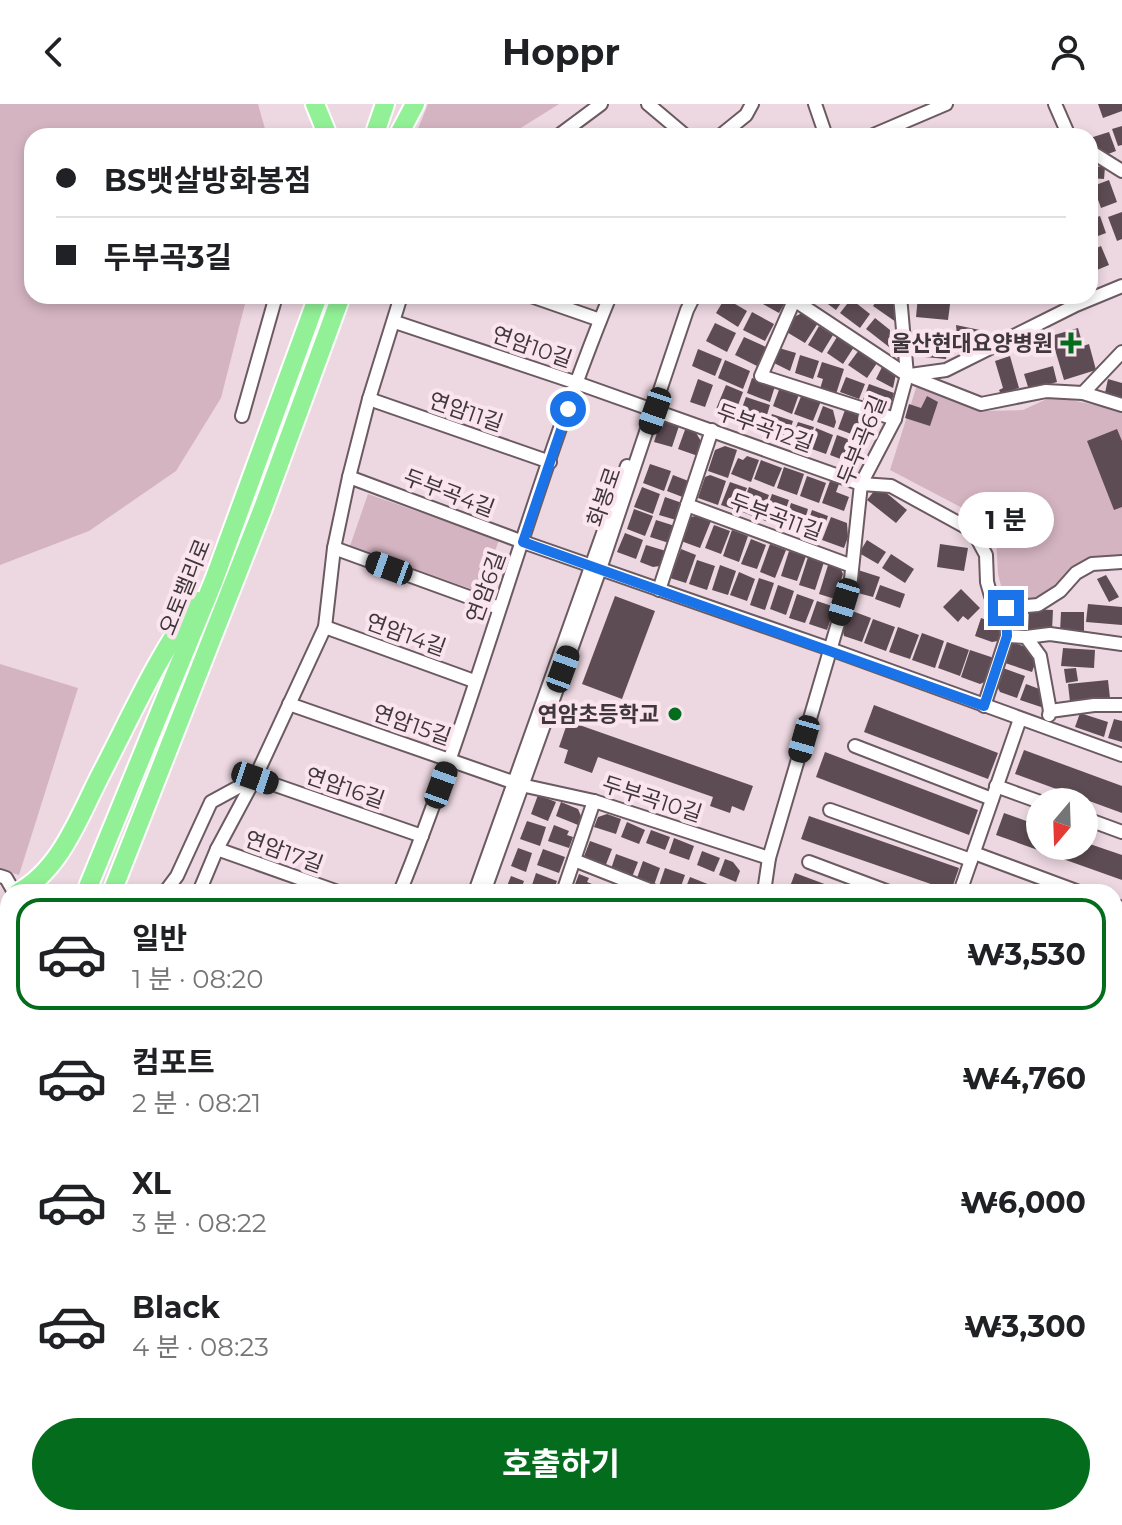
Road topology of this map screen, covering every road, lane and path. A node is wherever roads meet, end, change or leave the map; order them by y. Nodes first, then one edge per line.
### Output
1 (315, 104) edge
2 (385, 104) edge
3 (409, 104) edge
4 (415, 104) edge
5 (601, 104) edge
6 (648, 104) edge
7 (763, 104) edge
8 (815, 104) edge
9 (946, 104) edge
10 (1055, 104) edge
11 (749, 109) edge
12 (325, 128) edge
13 (377, 128) edge
14 (401, 128) edge
15 (402, 128) edge
16 (571, 128) edge
17 (676, 128) edge
18 (729, 128) edge
19 (823, 128) edge
20 (890, 128) edge
21 (1066, 128) edge
22 (1098, 156) edge
23 (1122, 171) edge
24 (1122, 286) edge
25 (1098, 296) edge
26 (274, 304) edge
27 (315, 304) edge
28 (338, 304) edge
29 (399, 304) edge
30 (554, 304) edge
31 (607, 304) edge
32 (690, 304) edge
33 (790, 304) edge
34 (803, 304) edge
35 (901, 304) edge
36 (1078, 304) edge
37 (600, 320) junction
38 (395, 322) junction
39 (1122, 352) edge
40 (907, 375) junction
41 (577, 383) junction
42 (1083, 393) junction
43 (369, 399) junction
44 (1122, 405) edge
45 (652, 410) junction
46 (242, 416) dead end
47 (895, 419) junction
48 (712, 430) junction
49 (550, 462) junction
50 (349, 477) junction
51 (861, 484) junction
52 (687, 505) junction
53 (523, 542) junction
54 (334, 548) junction
55 (1122, 562) edge
56 (852, 566) junction
57 (595, 568) junction
58 (214, 580) junction
59 (659, 590) junction
60 (499, 608) junction
61 (1006, 608) junction
62 (325, 627) junction
63 (1007, 636) junction
64 (1026, 637) junction
65 (1122, 644) edge
66 (830, 649) junction
67 (474, 681) junction
68 (289, 704) junction
69 (1122, 705) edge
70 (984, 706) junction
71 (1050, 711) junction
72 (1020, 719) junction
73 (1044, 728) junction
74 (855, 746) dead end
75 (1122, 755) edge
76 (450, 759) junction
77 (255, 778) junction
78 (517, 784) junction
79 (994, 792) junction
80 (1026, 799) edge
81 (594, 801) junction
82 (830, 810) dead end
83 (1098, 823) edge
84 (1122, 832) edge
85 (422, 836) junction
86 (217, 849) junction
87 (972, 857) junction
88 (769, 858) junction
89 (574, 860) junction
90 (809, 862) dead end
91 (29, 884) edge
92 (89, 884) edge
93 (115, 884) edge
94 (171, 884) edge
95 (202, 884) edge
96 (315, 884) edge
97 (403, 884) edge
98 (478, 884) edge
99 (486, 884) edge
100 (566, 884) edge
101 (635, 884) edge
102 (765, 884) edge
103 (868, 884) edge
104 (963, 884) edge
105 (1055, 884) edge

1 - 12 highway
2 - 13 highway
3 - 14 highway
4 - 15 highway
5 - 16 street
6 - 17 street
7 - 11 street
8 - 19 street
9 - 20 street
10 - 21 street
11 - 18 street
22 - 23 street
24 - 25 street
26 - 46 street
27 - 58 highway, 오토밸리로
28 - 93 highway, 오토밸리로
29 - 38 street
30 - 37 street
31 - 37 street, 연암6길
32 - 45 street
33 - 47 street
34 - 40 street
35 - 40 street
36 - 40 street
37 - 41 street, 연암6길
38 - 41 street, 연암10길
38 - 43 street
39 - 42 street
40 - 42 street
40 - 47 street, 두부곡6길
41 - 45 street, 연암10길
41 - 49 street, 연암6길
42 - 44 street
43 - 49 street, 연암11길
43 - 50 street
45 - 48 street, 두부곡12길
45 - 57 street
47 - 51 street, 두부곡6길
48 - 51 street, 두부곡12길
48 - 52 street
49 - 53 street, 연암6길
50 - 53 street, 두부곡4길
50 - 54 street
51 - 56 street, 두부곡6길
51 - 61 street, 두부곡12길
52 - 56 street, 두부곡11길
52 - 59 street
53 - 57 street, 두부곡4길
53 - 60 street, 연암6길
54 - 60 street
54 - 62 street
55 - 61 street
56 - 66 street, 두부곡6길
57 - 59 street, 두부곡4길
57 - 78 street
58 - 91 highway
58 - 92 highway, 오토밸리로
59 - 66 street, 두부곡4길
60 - 67 street, 연암6길
61 - 63 street
62 - 67 street, 연암14길
62 - 68 street
63 - 64 street
63 - 70 street
64 - 65 street
64 - 71 street
66 - 70 street, 두부곡4길
66 - 88 street, 두부곡6길
67 - 76 street, 연암6길
68 - 76 street, 연암15길
68 - 77 street
69 - 71 street
70 - 72 street, 두부곡4길
71 - 73 street
72 - 73 street, 두부곡4길
72 - 79 street
73 - 75 street, 두부곡4길
74 - 79 street
76 - 78 street, 연암15길
76 - 85 street, 연암6길
77 - 85 street, 연암16길
77 - 86 street
77 - 94 street
78 - 81 street, 두부곡10길
78 - 98 street
78 - 99 street
79 - 80 street
79 - 87 street
81 - 88 street, 두부곡10길
81 - 89 street
82 - 87 street
83 - 84 street
85 - 97 street, 연암6길
86 - 95 street
86 - 96 street, 연암17길
87 - 104 street
87 - 105 street
88 - 102 street, 두부곡6길
89 - 100 street
89 - 101 street
90 - 103 street

